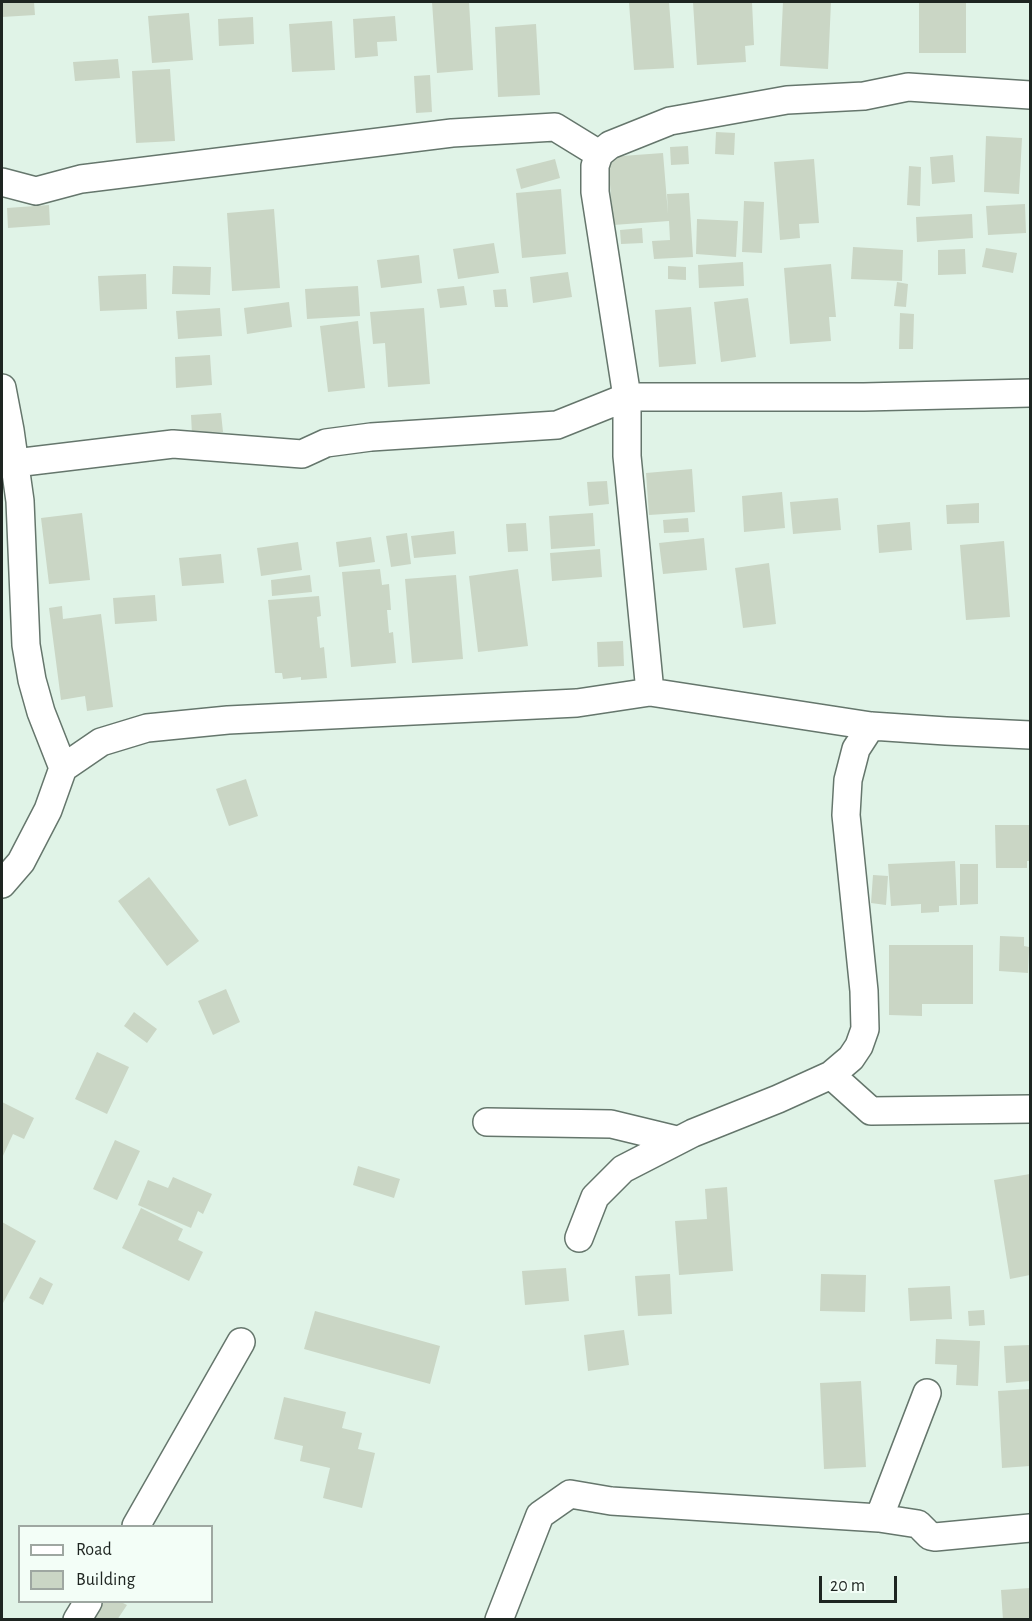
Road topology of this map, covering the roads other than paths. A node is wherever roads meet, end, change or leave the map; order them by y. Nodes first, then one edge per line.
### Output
1 (1030, 95) edge
2 (599, 154) junction
3 (2, 182) edge
4 (2, 388) edge
5 (1030, 393) edge
6 (627, 397) junction
7 (15, 463) junction
8 (650, 692) junction
9 (871, 726) junction
10 (1030, 735) edge
11 (63, 768) junction
12 (2, 884) edge
13 (831, 1075) junction
14 (1030, 1109) edge
15 (487, 1122) dead end
16 (677, 1140) junction
17 (579, 1238) dead end
18 (241, 1342) dead end
19 (927, 1393) dead end
20 (879, 1518) junction
21 (137, 1525) edge
22 (1030, 1528) edge
23 (87, 1603) edge
24 (77, 1620) edge
25 (499, 1620) edge

1 - 2 street
2 - 3 street
2 - 6 street
4 - 7 street
5 - 6 street
6 - 7 street
6 - 8 street
7 - 11 street
8 - 9 street
8 - 11 street
9 - 10 street
9 - 13 street
11 - 12 street
13 - 14 street
13 - 16 street
15 - 16 street
16 - 17 street
18 - 21 street
19 - 20 street
20 - 22 street
20 - 25 street
23 - 24 street

